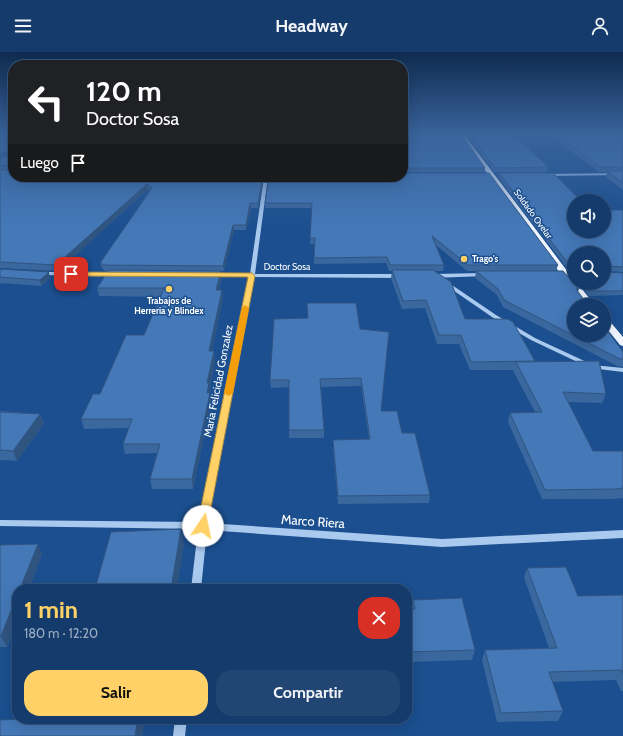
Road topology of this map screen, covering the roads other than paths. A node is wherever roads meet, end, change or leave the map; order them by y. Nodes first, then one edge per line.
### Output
1 (484, 165) edge
2 (623, 174) edge
3 (485, 175) edge
4 (492, 175) junction
5 (500, 175) edge
6 (538, 175) edge
7 (265, 182) edge
8 (34, 273) edge
9 (119, 274) edge
10 (561, 274) junction
11 (567, 274) edge
12 (205, 275) edge
13 (489, 275) edge
14 (252, 276) junction
15 (403, 276) edge
16 (427, 276) edge
17 (435, 276) junction
18 (584, 298) edge
19 (611, 328) edge
20 (623, 343) edge
21 (623, 370) edge
22 (0, 523) edge
23 (203, 526) junction
24 (623, 534) edge
25 (197, 584) edge
26 (180, 724) edge
27 (179, 736) edge

1 - 4 main road, Soldado Ovelar
2 - 6 street
3 - 4 street
4 - 5 street
4 - 10 main road, Soldado Ovelar
7 - 14 street, Maria Felicidad Gonzalez
8 - 9 street
10 - 11 street
10 - 18 main road, Soldado Ovelar
12 - 14 street, Doctor Sosa
13 - 17 street
14 - 15 street, Doctor Sosa
14 - 23 street, Maria Felicidad Gonzalez
16 - 17 street
17 - 21 street
19 - 20 main road
22 - 23 street, Marco Riera
23 - 24 street, Marco Riera
23 - 25 street, Maria Felicidad Gonzalez
26 - 27 street

